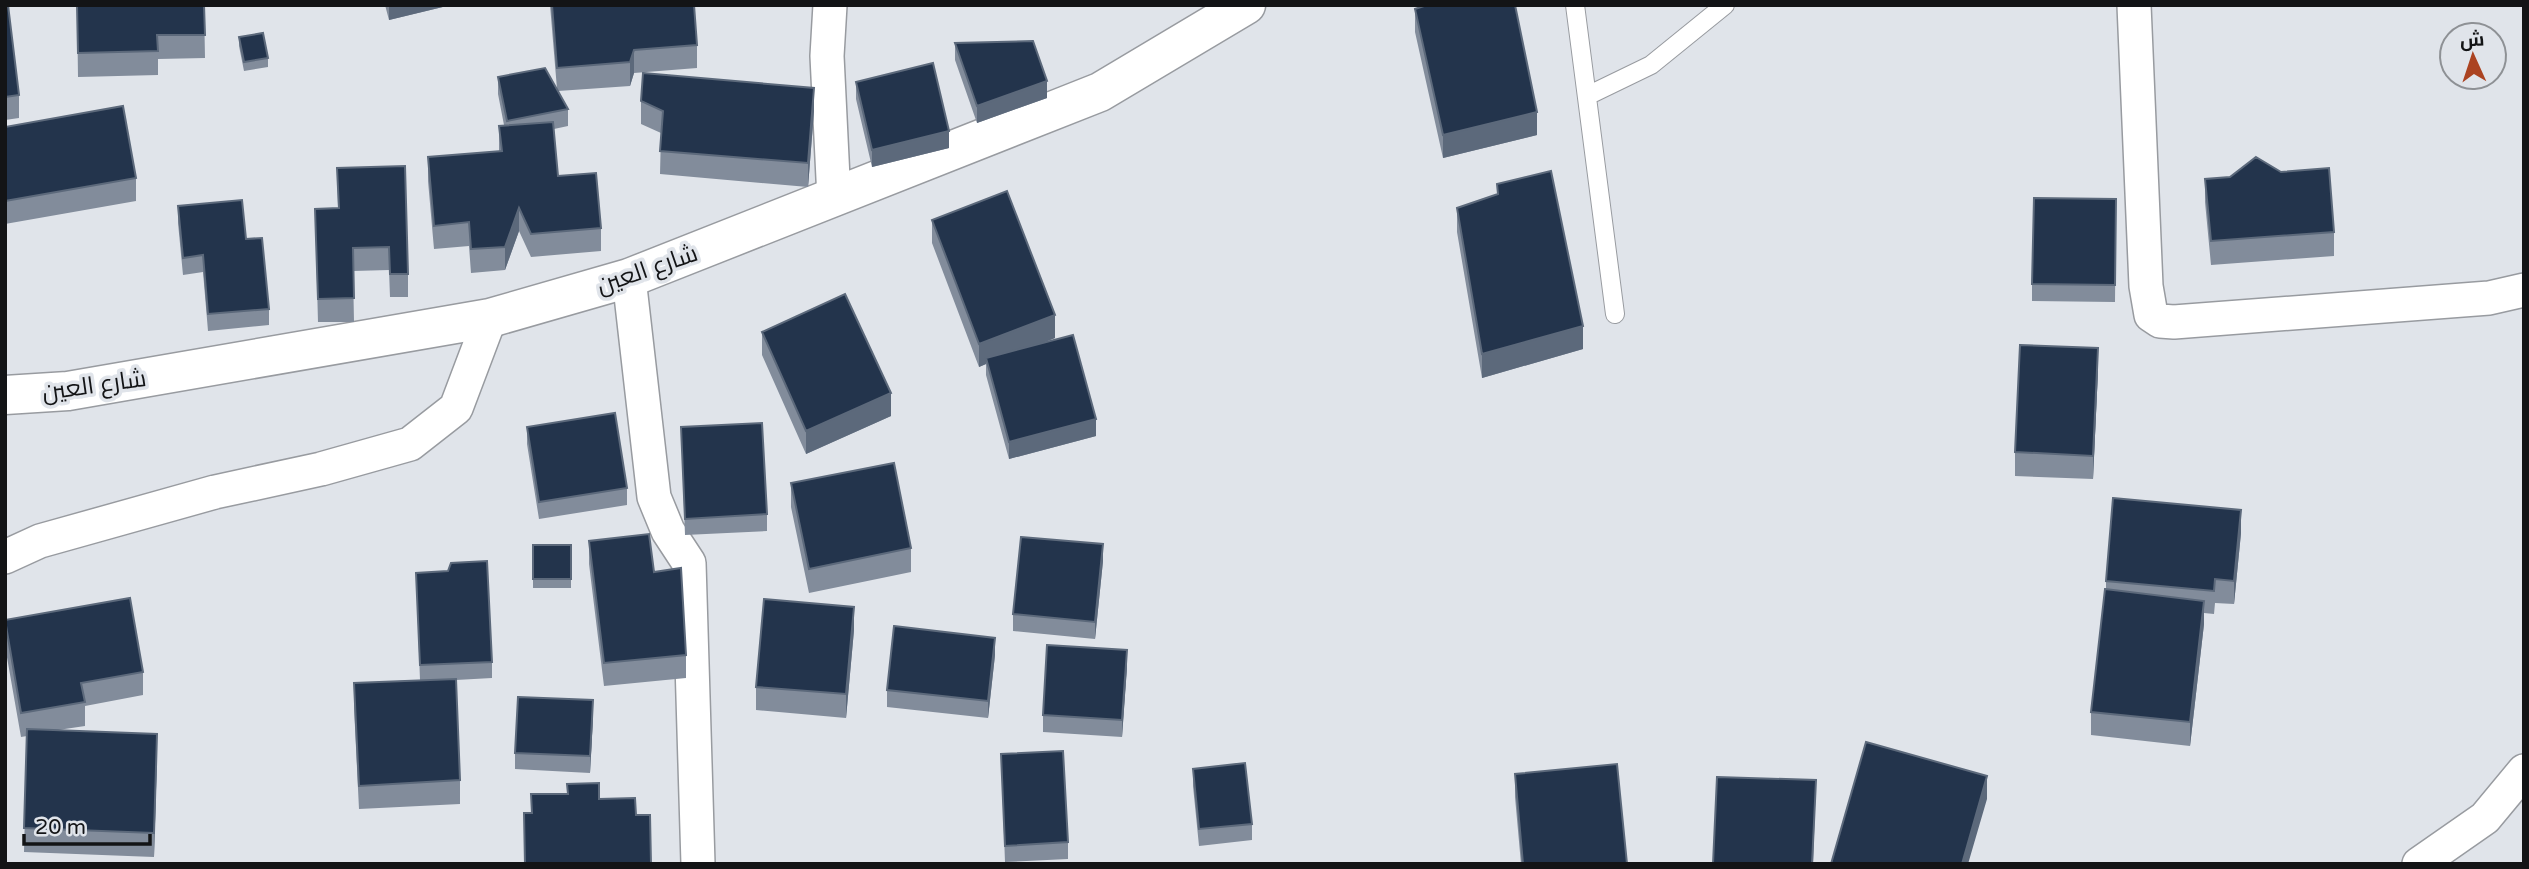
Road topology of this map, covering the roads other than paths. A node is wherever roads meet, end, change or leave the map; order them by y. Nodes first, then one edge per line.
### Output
1 (831, 5) edge
2 (1246, 5) edge
3 (1575, 5) edge
4 (1725, 5) edge
5 (2134, 5) edge
6 (1587, 96) junction
7 (834, 199) junction
8 (629, 278) junction
9 (2524, 290) edge
10 (1615, 314) dead end
11 (490, 318) junction
12 (5, 395) edge
13 (5, 557) edge
14 (2524, 771) edge
15 (698, 864) edge
16 (2419, 864) edge

1 - 7 street
2 - 7 street, شارع العين
3 - 6 lane
4 - 6 lane
5 - 9 street
6 - 10 lane
7 - 8 street, شارع العين
8 - 11 street, شارع العين
8 - 15 street
11 - 12 street, شارع العين
11 - 13 street
14 - 16 street

